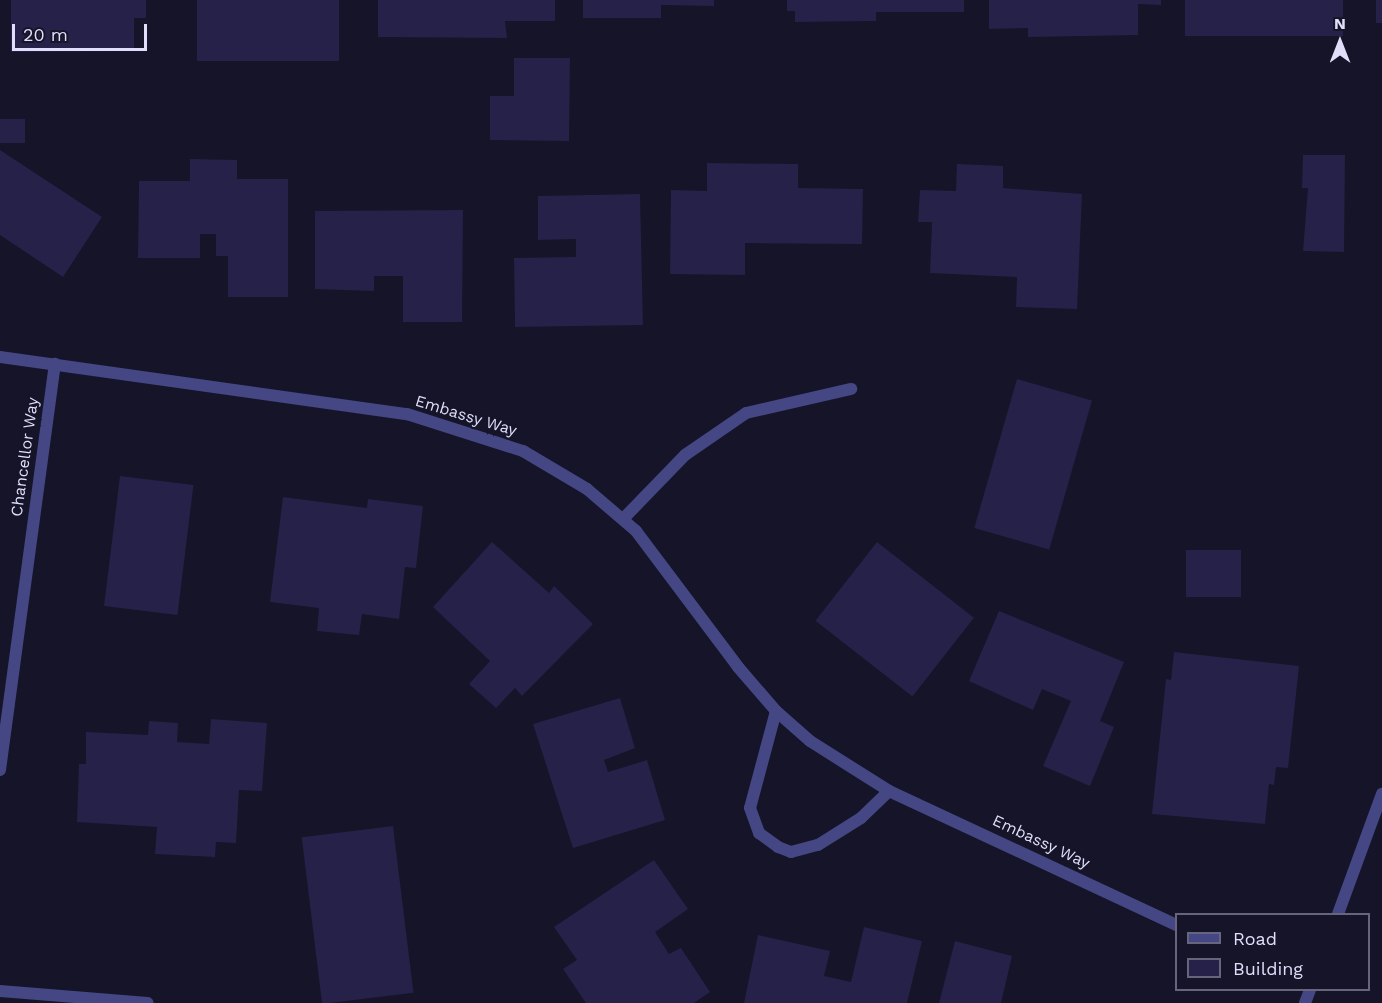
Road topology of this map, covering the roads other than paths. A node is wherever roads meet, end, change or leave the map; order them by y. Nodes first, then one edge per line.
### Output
1 (0, 357) edge
2 (55, 364) junction
3 (851, 389) dead end
4 (623, 519) junction
5 (776, 711) junction
6 (0, 770) edge
7 (889, 791) junction
8 (1382, 794) edge
9 (1339, 913) edge
10 (1175, 925) edge
11 (0, 991) edge
12 (148, 1003) edge

1 - 2 street, Embassy Way
2 - 4 street, Embassy Way
2 - 6 street, Chancellor Way
3 - 4 street
4 - 5 street, Embassy Way
5 - 7 street, Embassy Way
5 - 7 street
7 - 10 street, Embassy Way
8 - 9 street
11 - 12 street

